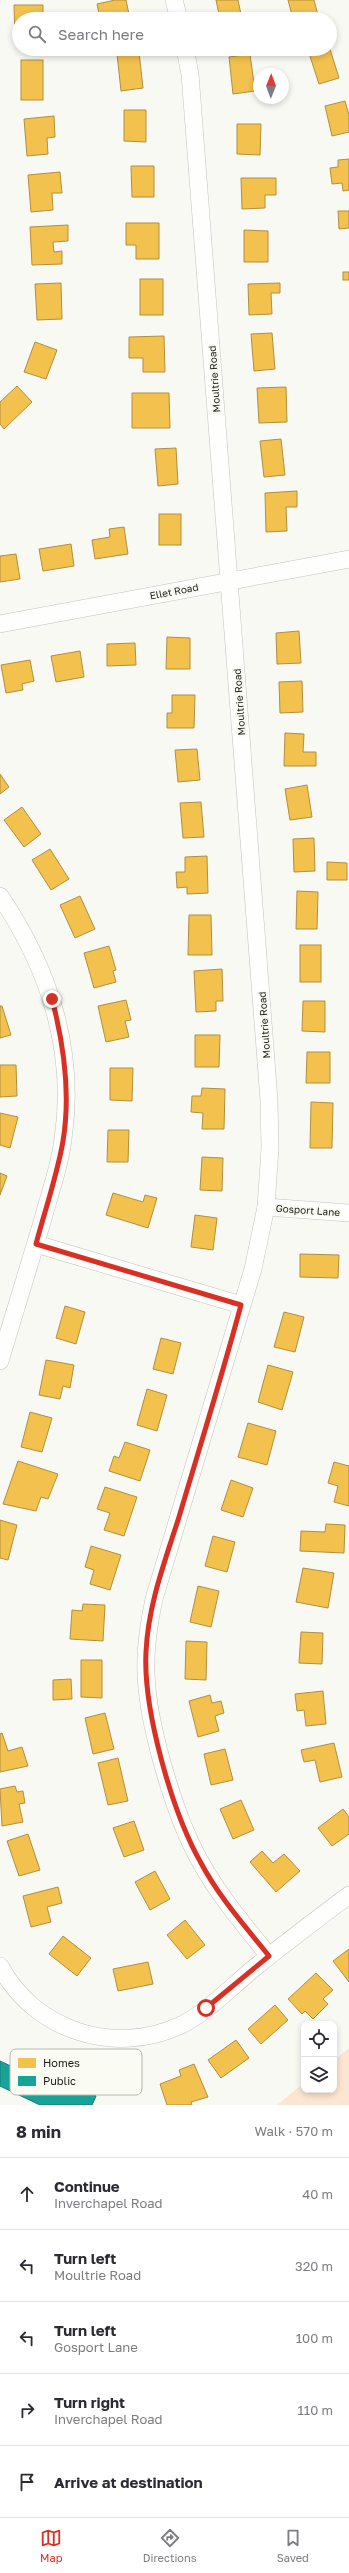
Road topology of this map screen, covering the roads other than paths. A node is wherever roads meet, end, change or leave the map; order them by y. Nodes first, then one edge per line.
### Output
1 (174, 0) edge
2 (177, 12) edge
3 (186, 56) edge
4 (349, 559) edge
5 (229, 581) junction
6 (0, 624) edge
7 (0, 896) edge
8 (266, 1207) junction
9 (349, 1213) edge
10 (36, 1244) junction
11 (241, 1305) junction
12 (0, 1361) edge
13 (349, 1895) edge
14 (269, 1956) junction
15 (0, 1966) edge

1 - 2 street
3 - 5 street, Moultrie Road
4 - 5 street, Ellet Road
5 - 6 street, Ellet Road
5 - 8 street, Moultrie Road
7 - 10 street
8 - 9 street, Gosport Lane
8 - 11 street, Moultrie Road
10 - 11 street
10 - 12 street
11 - 14 street, Moultrie Road
13 - 14 street
14 - 15 street

